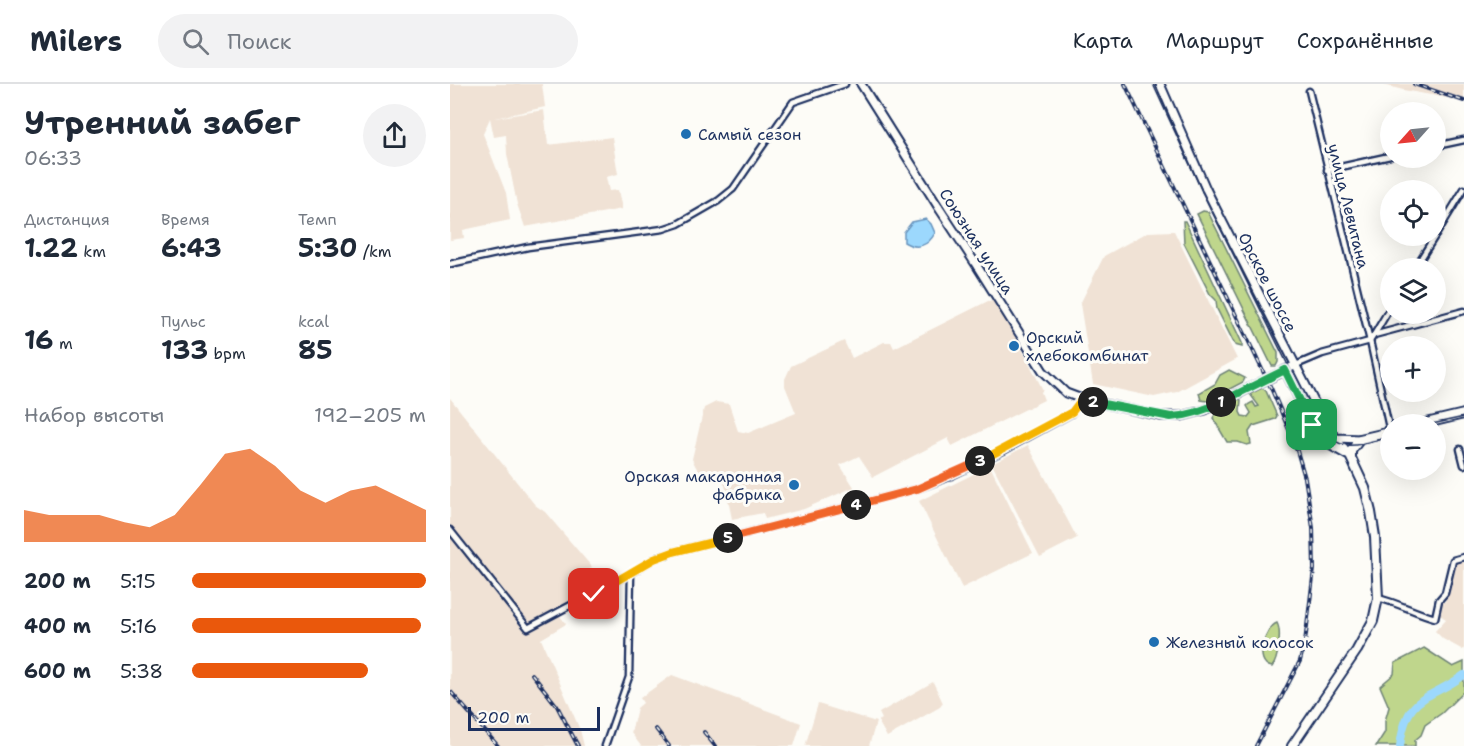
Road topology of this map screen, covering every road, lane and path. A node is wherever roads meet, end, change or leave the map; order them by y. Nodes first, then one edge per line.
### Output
1 (845, 84) edge
2 (861, 84) edge
3 (1160, 84) edge
4 (1309, 91) dead end
5 (1464, 140) edge
6 (1446, 144) edge
7 (1380, 158) edge
8 (1327, 170) junction
9 (1464, 189) edge
10 (1446, 218) edge
11 (450, 264) edge
12 (1464, 311) edge
13 (1381, 324) edge
14 (1374, 335) junction
15 (1370, 341) junction
16 (1296, 365) junction
17 (1285, 370) junction
18 (1082, 399) junction
19 (1386, 414) edge
20 (1464, 414) edge
21 (1446, 418) edge
22 (1312, 425) junction
23 (1380, 435) edge
24 (1337, 438) junction
25 (1360, 440) junction
26 (1460, 449) dead end
27 (1351, 458) junction
28 (1464, 465) edge
29 (450, 530) edge
30 (1464, 557) edge
31 (631, 573) junction
32 (1378, 598) junction
33 (605, 746) edge
34 (1292, 746) edge

1 - 11 street
2 - 18 main road, Союзная улица, bridge
3 - 16 main road, Орское шоссе, bridge
4 - 8 street, улица Левитана
5 - 6 street
7 - 8 street
8 - 15 street, улица Левитана
9 - 10 street
12 - 14 street
13 - 14 street
14 - 15 street
15 - 16 street
15 - 19 street, улица Левитана
16 - 17 main road, Союзная улица
16 - 24 main road, Орское шоссе
17 - 18 main road, Союзная улица
17 - 22 main road
18 - 31 street
20 - 21 main road
22 - 24 main road
22 - 27 main road
23 - 25 main road
24 - 25 main road
24 - 27 main road, Орское шоссе
25 - 27 main road
26 - 28 street
27 - 32 main road
29 - 31 street
30 - 32 street
31 - 33 street
32 - 34 main road

